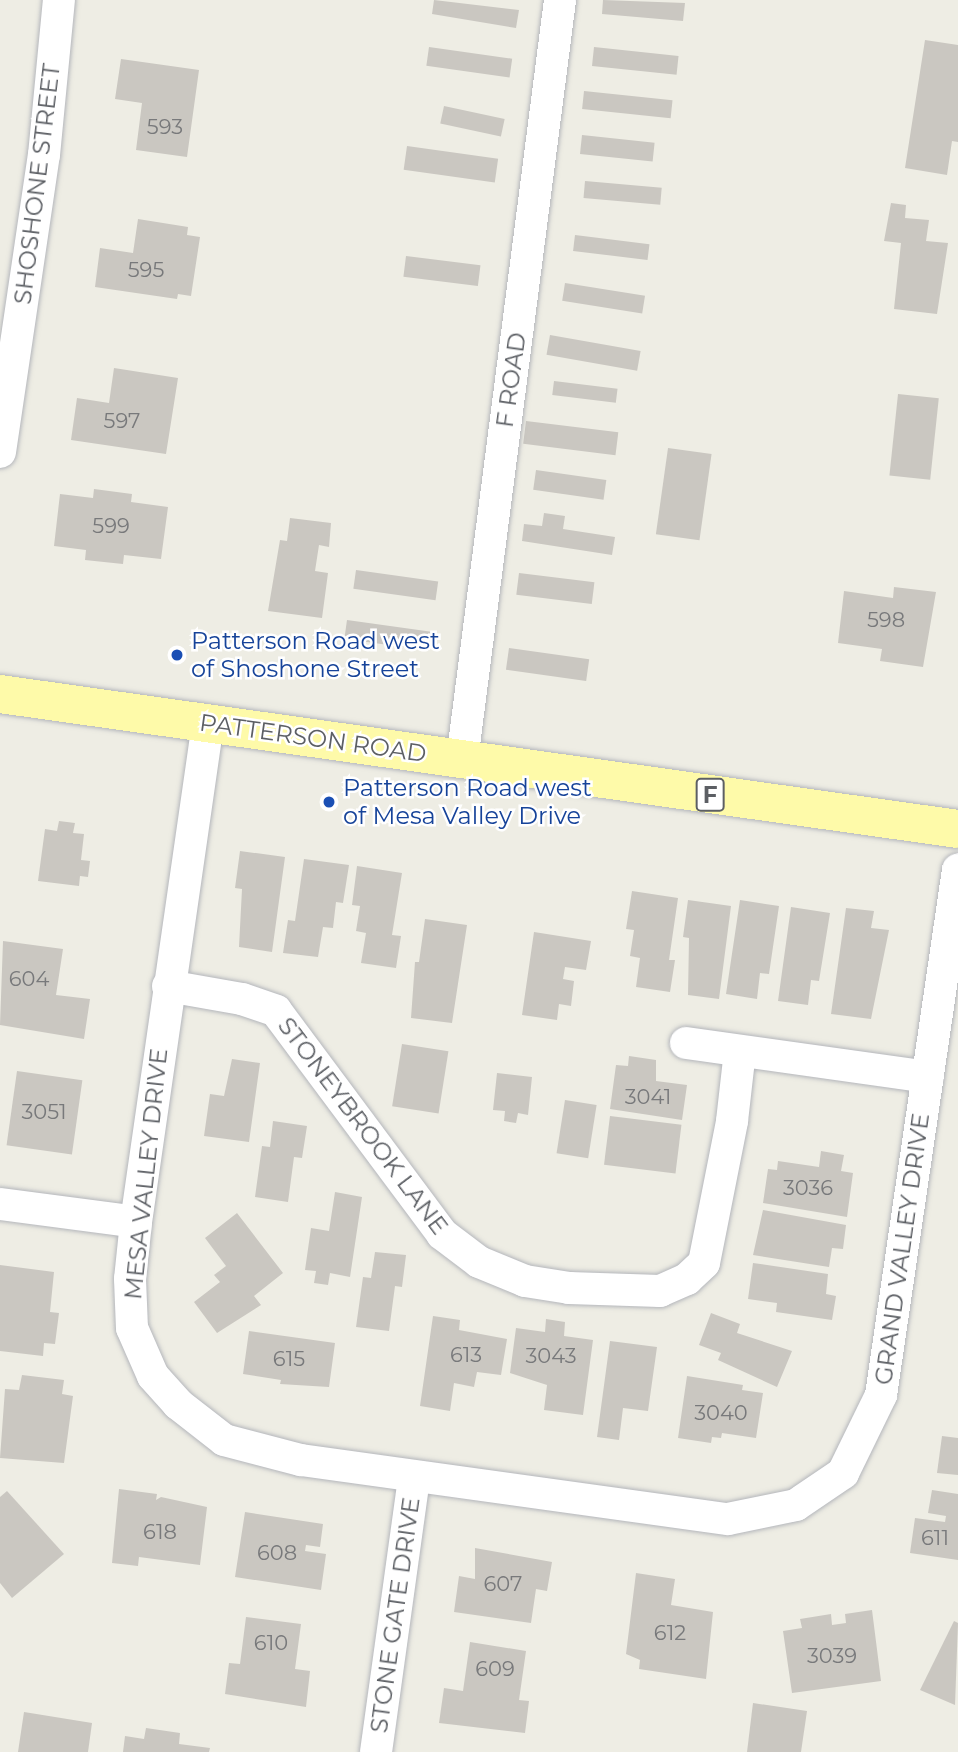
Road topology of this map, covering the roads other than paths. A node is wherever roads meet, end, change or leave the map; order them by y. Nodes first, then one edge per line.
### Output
1 (59, 0) edge
2 (560, 0) edge
3 (0, 452) edge
4 (0, 694) edge
5 (208, 723) junction
6 (462, 760) junction
7 (958, 829) edge
8 (958, 870) edge
9 (168, 986) junction
10 (686, 1043) dead end
11 (740, 1051) junction
12 (928, 1077) junction
13 (0, 1204) edge
14 (136, 1222) junction
15 (414, 1478) junction
16 (376, 1752) edge

1 - 3 street, SHOSHONE STREET
2 - 6 street, F ROAD
4 - 5 main road, PATTERSON ROAD / F
5 - 6 main road, PATTERSON ROAD / F
5 - 9 street, MESA VALLEY DRIVE
6 - 7 main road, PATTERSON ROAD / F
8 - 12 street, GRAND VALLEY DRIVE
9 - 11 street, STONEYBROOK LANE
9 - 14 street, MESA VALLEY DRIVE
10 - 11 street
11 - 12 street
12 - 15 street, GRAND VALLEY DRIVE
13 - 14 street
14 - 15 street, MESA VALLEY DRIVE
15 - 16 street, STONE GATE DRIVE

